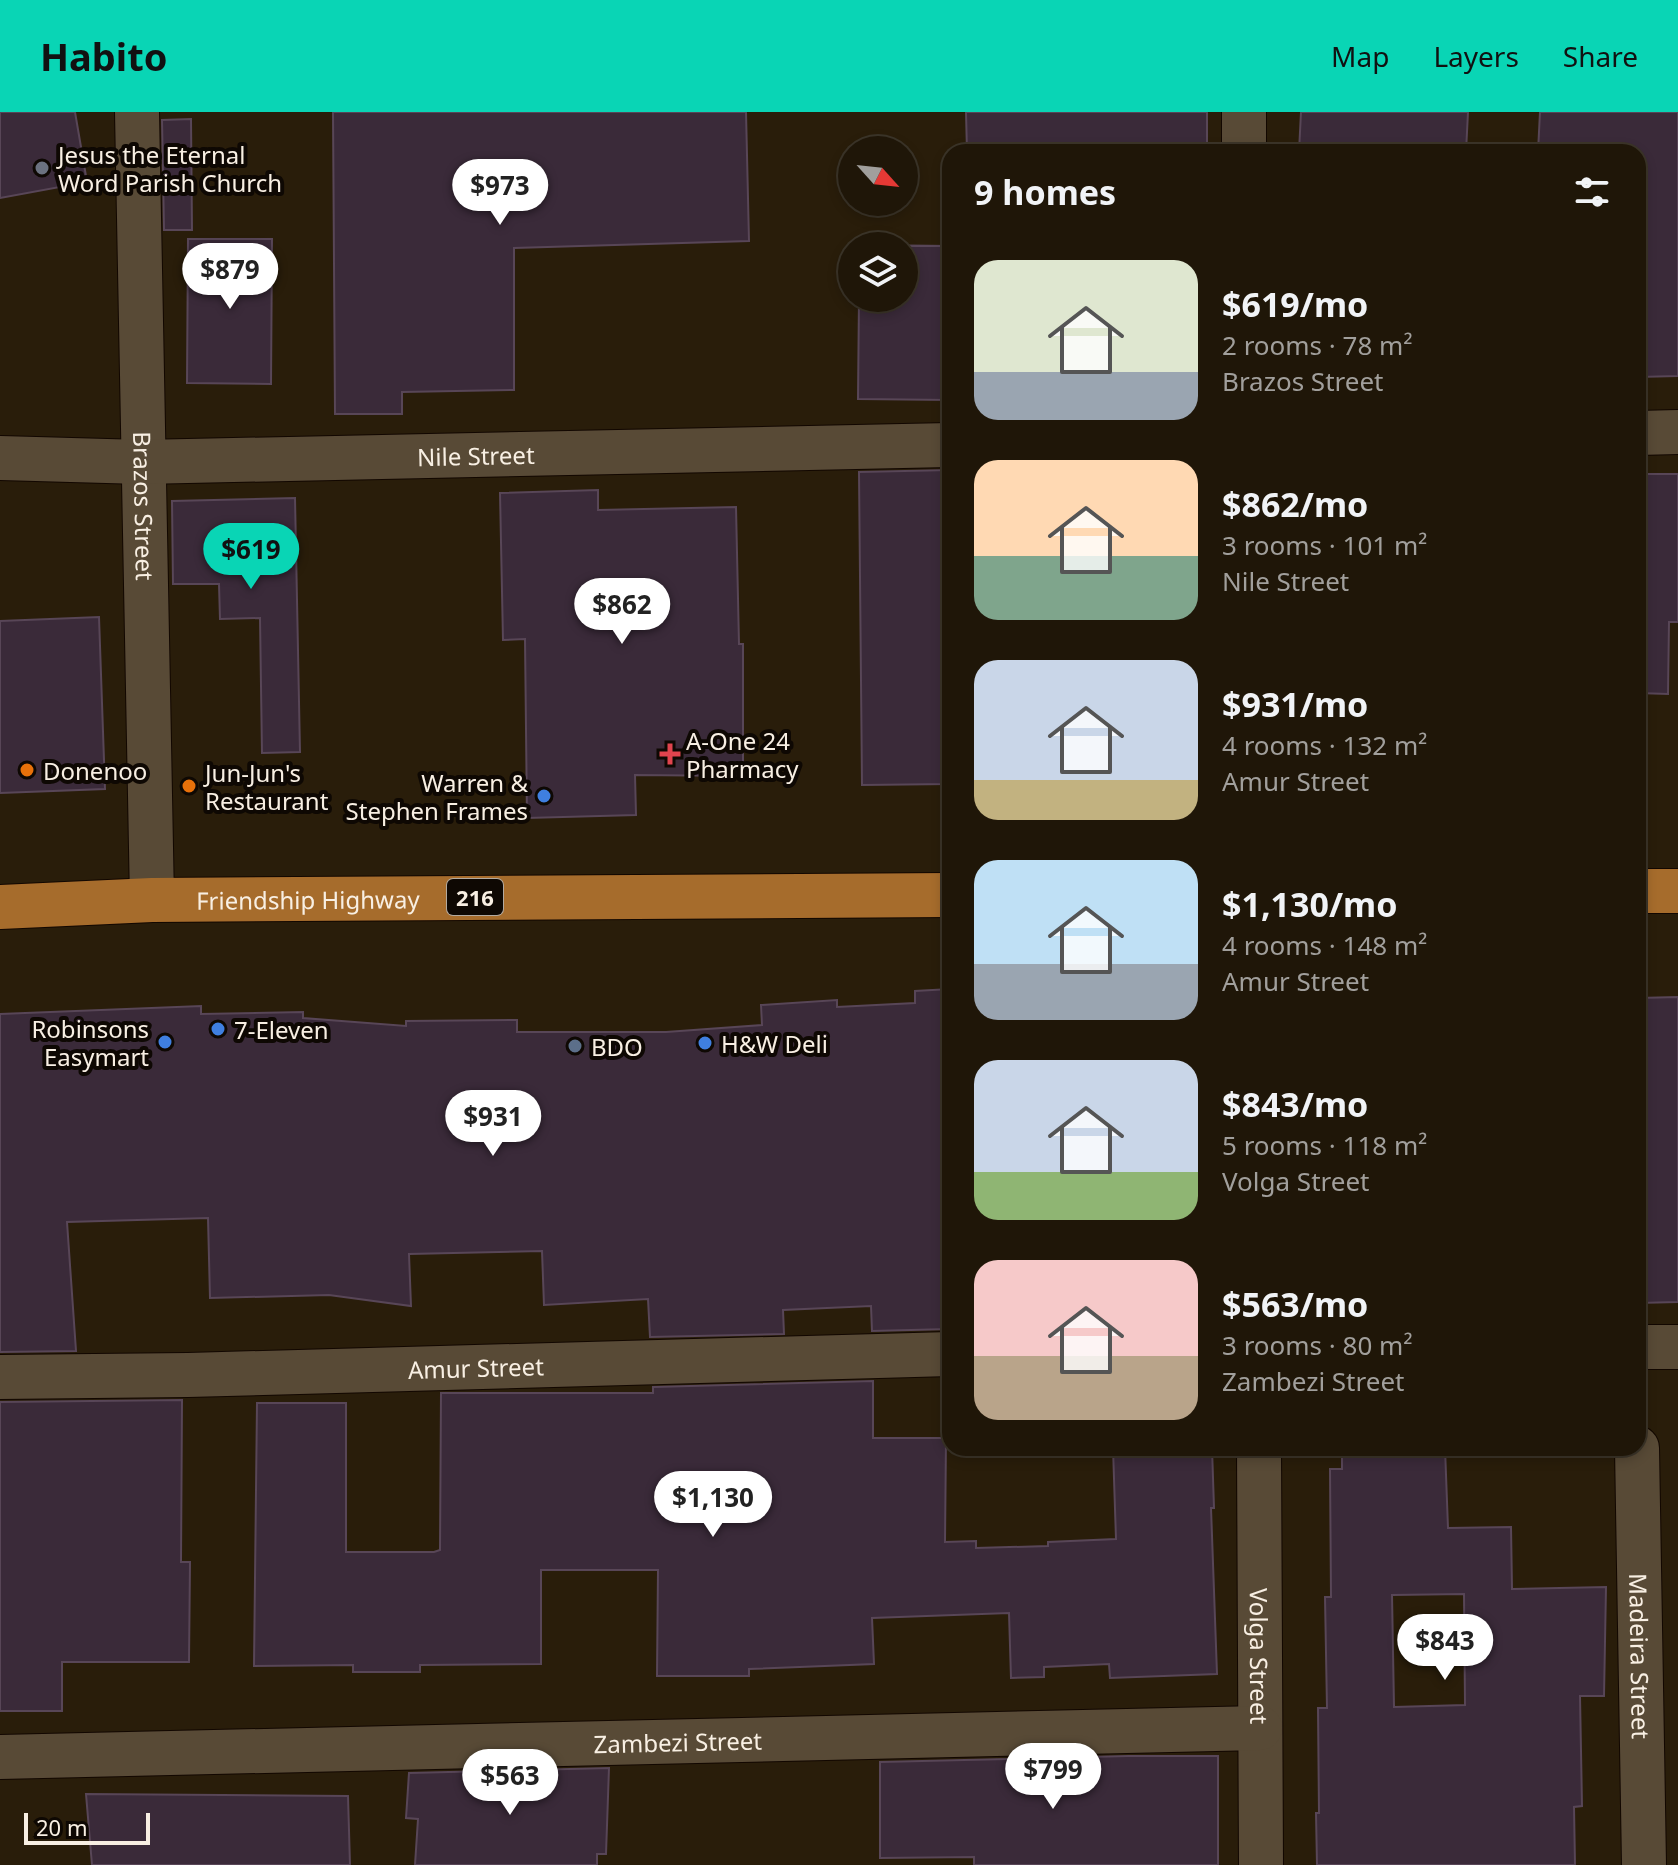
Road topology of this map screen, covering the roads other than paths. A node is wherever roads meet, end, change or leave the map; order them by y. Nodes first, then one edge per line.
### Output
1 (137, 112) edge
2 (1244, 112) edge
3 (1244, 144) edge
4 (1678, 432) edge
5 (1646, 433) edge
6 (942, 445) edge
7 (0, 458) edge
8 (142, 462) junction
9 (1646, 891) edge
10 (1678, 891) edge
11 (942, 895) edge
12 (152, 900) junction
13 (0, 907) edge
14 (1646, 1347) edge
15 (1678, 1347) edge
16 (942, 1354) edge
17 (0, 1377) edge
18 (1259, 1456) edge
19 (1637, 1456) edge
20 (1260, 1728) junction
21 (0, 1757) edge
22 (1261, 1865) edge
23 (1644, 1865) edge

1 - 8 street, Brazos Street
2 - 3 street
4 - 5 street
6 - 8 street, Nile Street
7 - 8 street, Nile Street
8 - 12 street, Brazos Street
9 - 10 main road
11 - 12 main road, Friendship Highway / 216
12 - 13 main road, Friendship Highway / 216
14 - 15 street
16 - 17 street, Amur Street
18 - 20 street, Volga Street
19 - 23 street, Madeira Street
20 - 21 street, Zambezi Street
20 - 22 street, Volga Street

